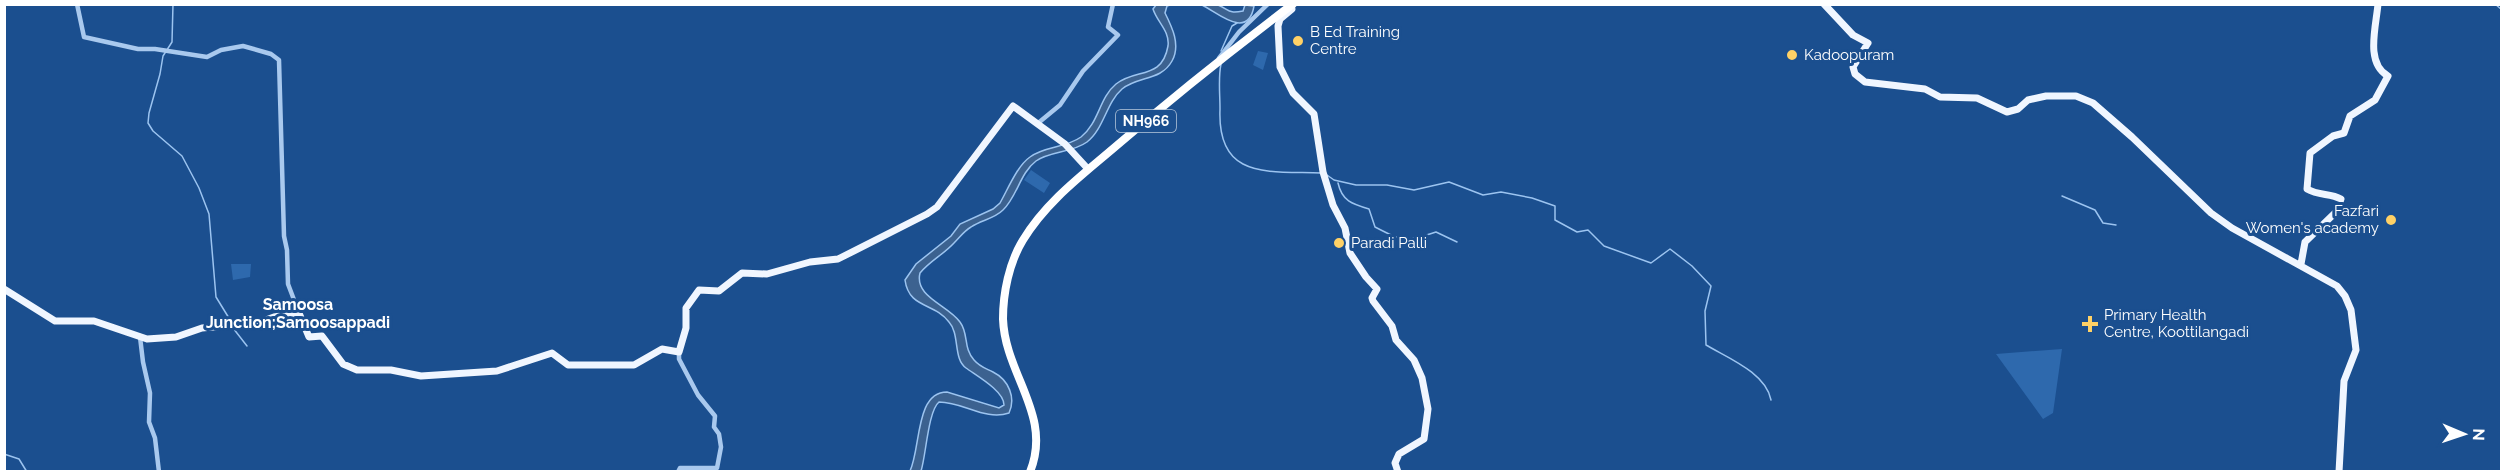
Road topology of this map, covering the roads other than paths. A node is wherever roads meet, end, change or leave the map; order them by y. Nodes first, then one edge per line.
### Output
1 (77, 4) edge
2 (1113, 4) edge
3 (1268, 4) edge
4 (1824, 4) edge
5 (2378, 4) edge
6 (1292, 5) edge
7 (1215, 63) junction
8 (1037, 124) junction
9 (1088, 170) junction
10 (2301, 264) junction
11 (4, 290) edge
12 (299, 313) junction
13 (140, 337) junction
14 (679, 352) junction
15 (159, 471) edge
16 (678, 471) edge
17 (1030, 471) edge
18 (1398, 471) edge
19 (2339, 471) edge

1 - 12 street
2 - 8 street
3 - 7 street
4 - 10 main road
5 - 10 main road
6 - 7 highway, NH966
6 - 18 main road
7 - 9 highway, NH966
8 - 9 main road
8 - 14 main road
9 - 17 highway, NH966
10 - 19 main road
11 - 13 main road
12 - 13 main road
12 - 14 main road
13 - 15 street
14 - 16 street

